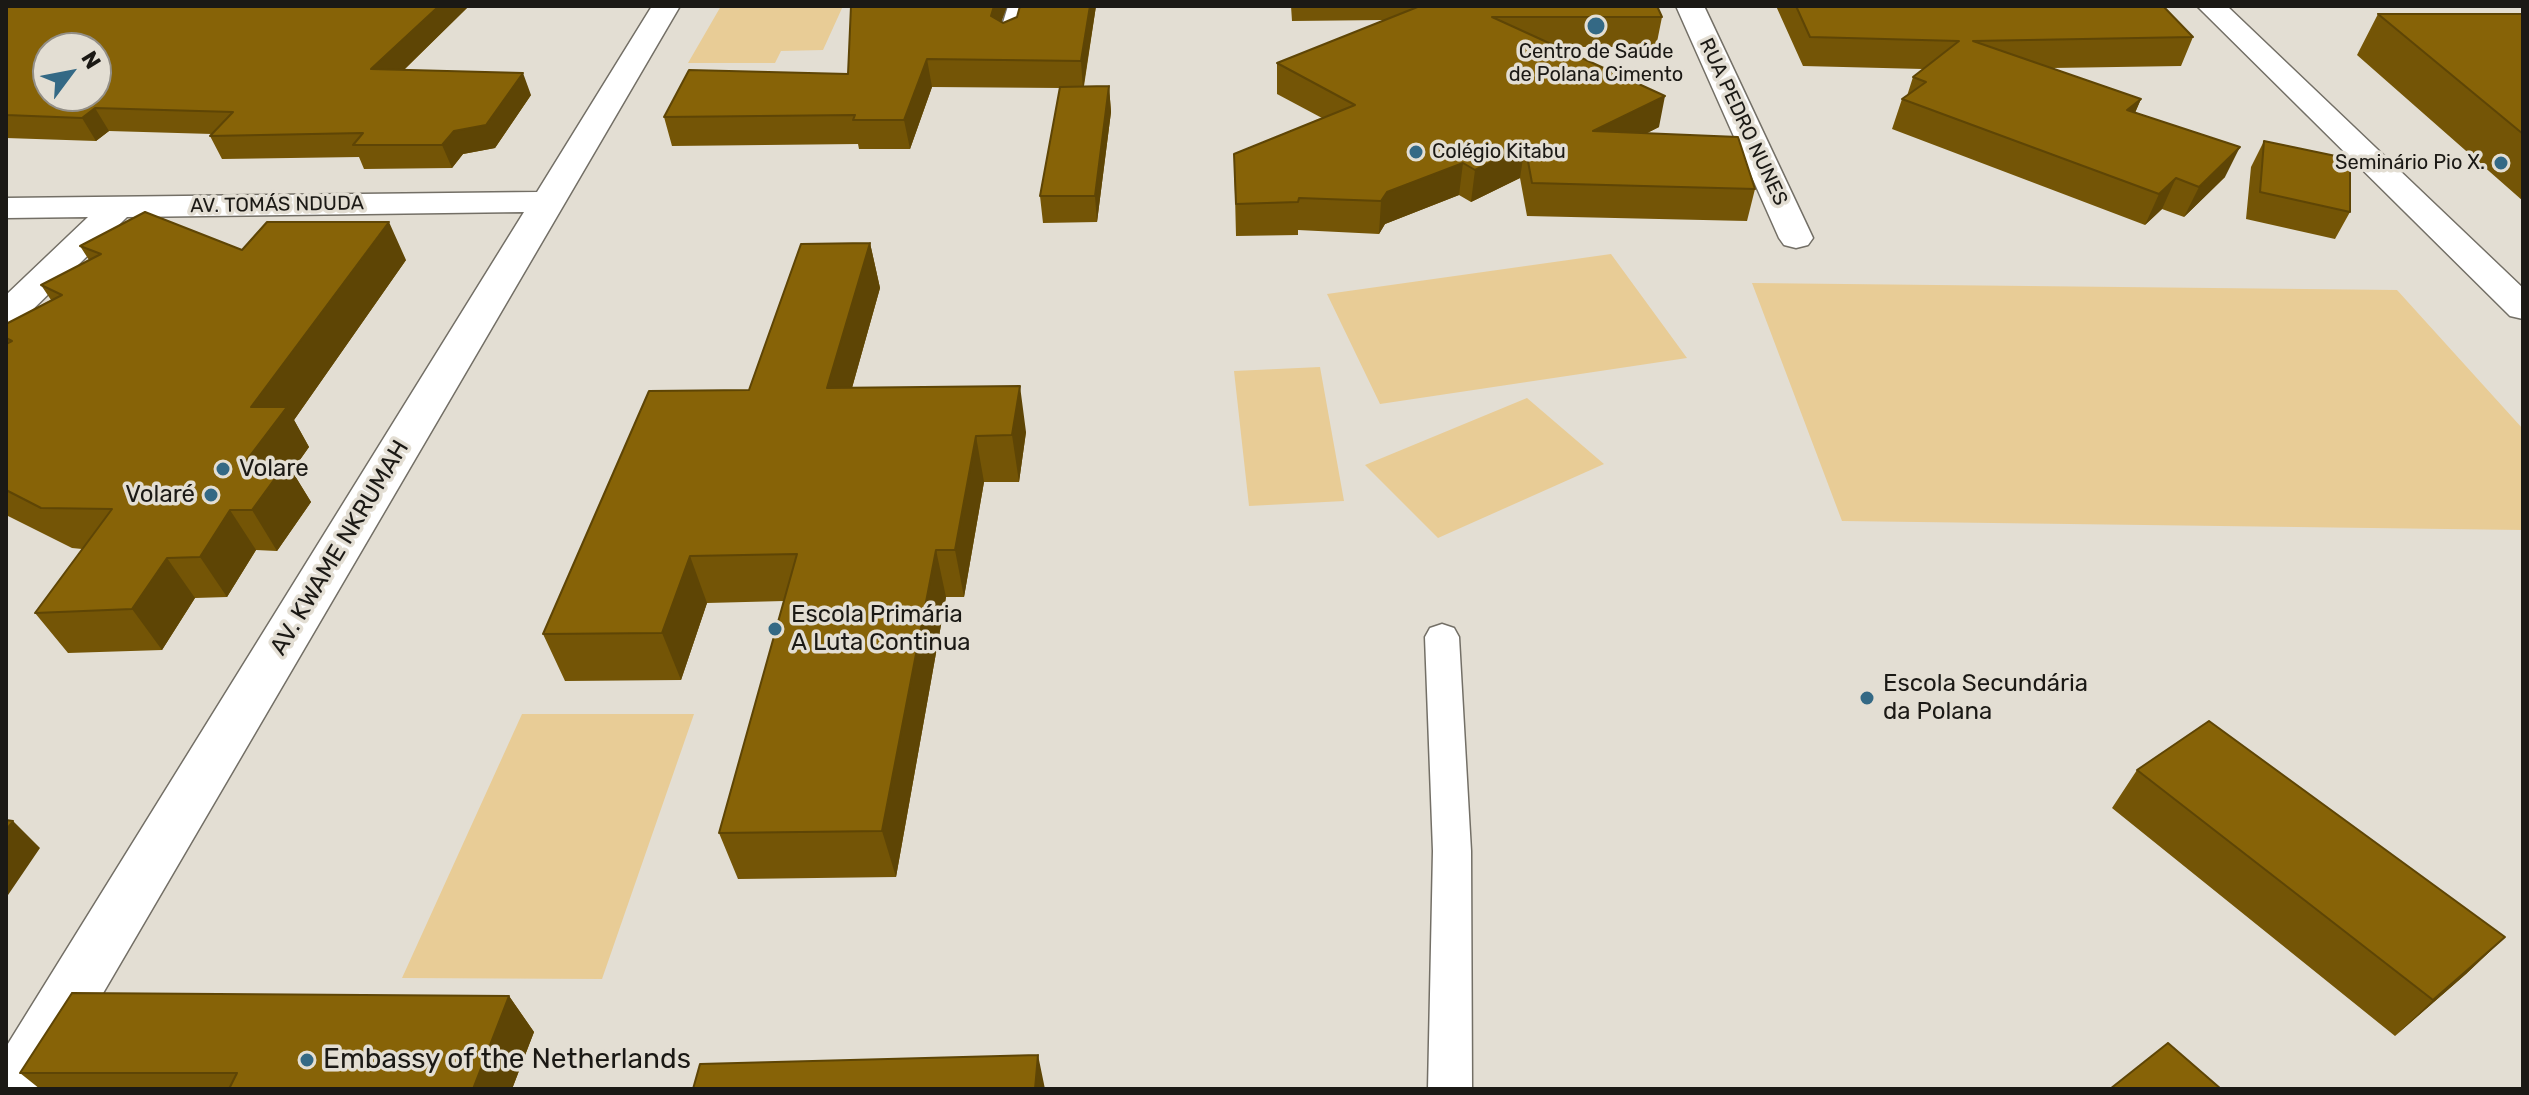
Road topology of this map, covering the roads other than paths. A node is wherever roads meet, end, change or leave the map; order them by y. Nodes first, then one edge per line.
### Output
1 (666, 6) edge
2 (1018, 6) edge
3 (1690, 6) edge
4 (2211, 6) edge
5 (1008, 42) edge
6 (549, 202) junction
7 (118, 207) junction
8 (6, 208) edge
9 (1796, 238) dead end
10 (2523, 308) edge
11 (6, 315) edge
12 (1442, 637) dead end
13 (14, 1089) edge
14 (1450, 1089) edge

1 - 6 street, AV. KWAME NKRUMAH
2 - 5 lane
3 - 9 street, RUA PEDRO NUNES
4 - 10 street
6 - 7 street, AV. TOMÁS NDUDA
6 - 13 street, AV. KWAME NKRUMAH
7 - 8 street, AV. TOMÁS NDUDA
7 - 11 street
12 - 14 lane

